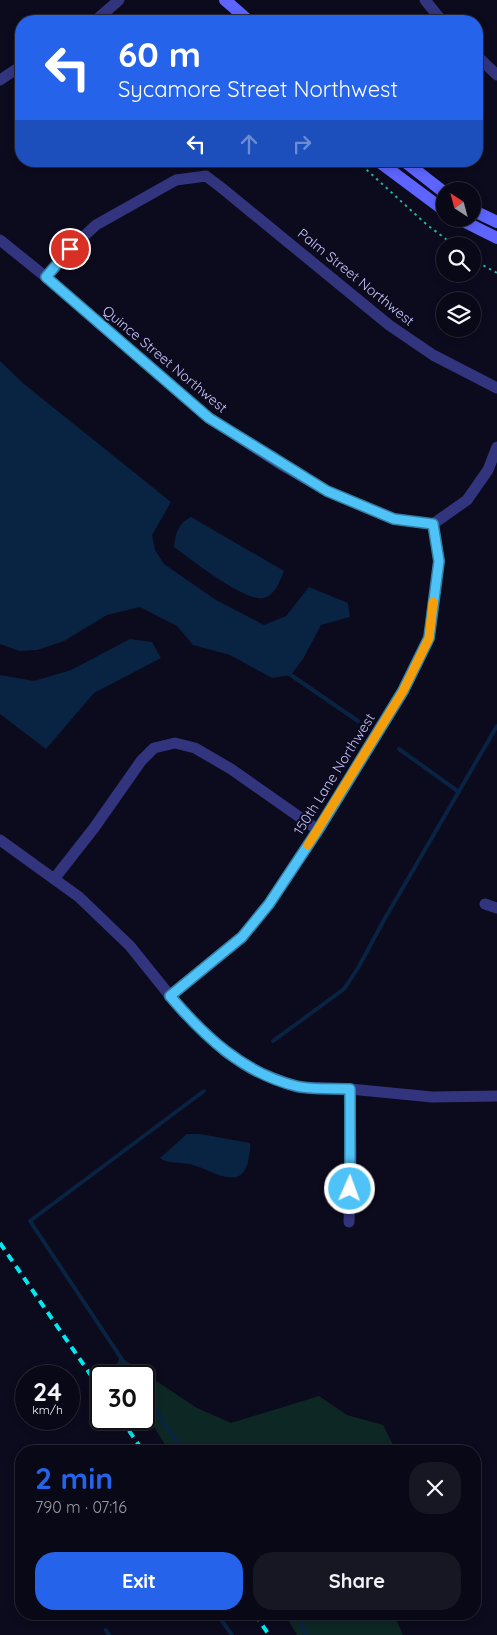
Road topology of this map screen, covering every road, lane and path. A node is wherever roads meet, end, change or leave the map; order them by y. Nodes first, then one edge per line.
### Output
1 (119, 0) edge
2 (225, 0) edge
3 (425, 0) edge
4 (102, 15) edge
5 (242, 15) edge
6 (437, 15) edge
7 (483, 62) edge
8 (15, 70) edge
9 (497, 75) edge
10 (0, 80) edge
11 (363, 167) edge
12 (386, 167) edge
13 (412, 167) edge
14 (436, 186) edge
15 (436, 204) edge
16 (481, 214) edge
17 (497, 222) edge
18 (477, 228) edge
19 (443, 237) edge
20 (497, 238) edge
21 (0, 240) edge
22 (481, 264) edge
23 (497, 273) edge
24 (46, 277) junction
25 (497, 388) edge
26 (497, 446) edge
27 (433, 524) junction
28 (318, 830) junction
29 (0, 840) edge
30 (54, 879) junction
31 (485, 904) dead end
32 (497, 908) edge
33 (170, 996) junction
34 (350, 1089) junction
35 (497, 1096) edge
36 (349, 1222) dead end

1 - 4 street
2 - 5 street
3 - 6 street
7 - 9 street
8 - 10 street
11 - 19 path
12 - 15 street
13 - 14 street
16 - 17 street
18 - 20 street
21 - 24 street, Quince Street Northwest
22 - 23 path
24 - 25 street, Palm Street Northwest
24 - 27 street, Quince Street Northwest
26 - 27 street
27 - 28 street, 150th Lane Northwest
28 - 30 street
28 - 33 street, 150th Lane Northwest
29 - 30 street
30 - 33 street
31 - 32 street
33 - 34 street
34 - 35 street
34 - 36 street

